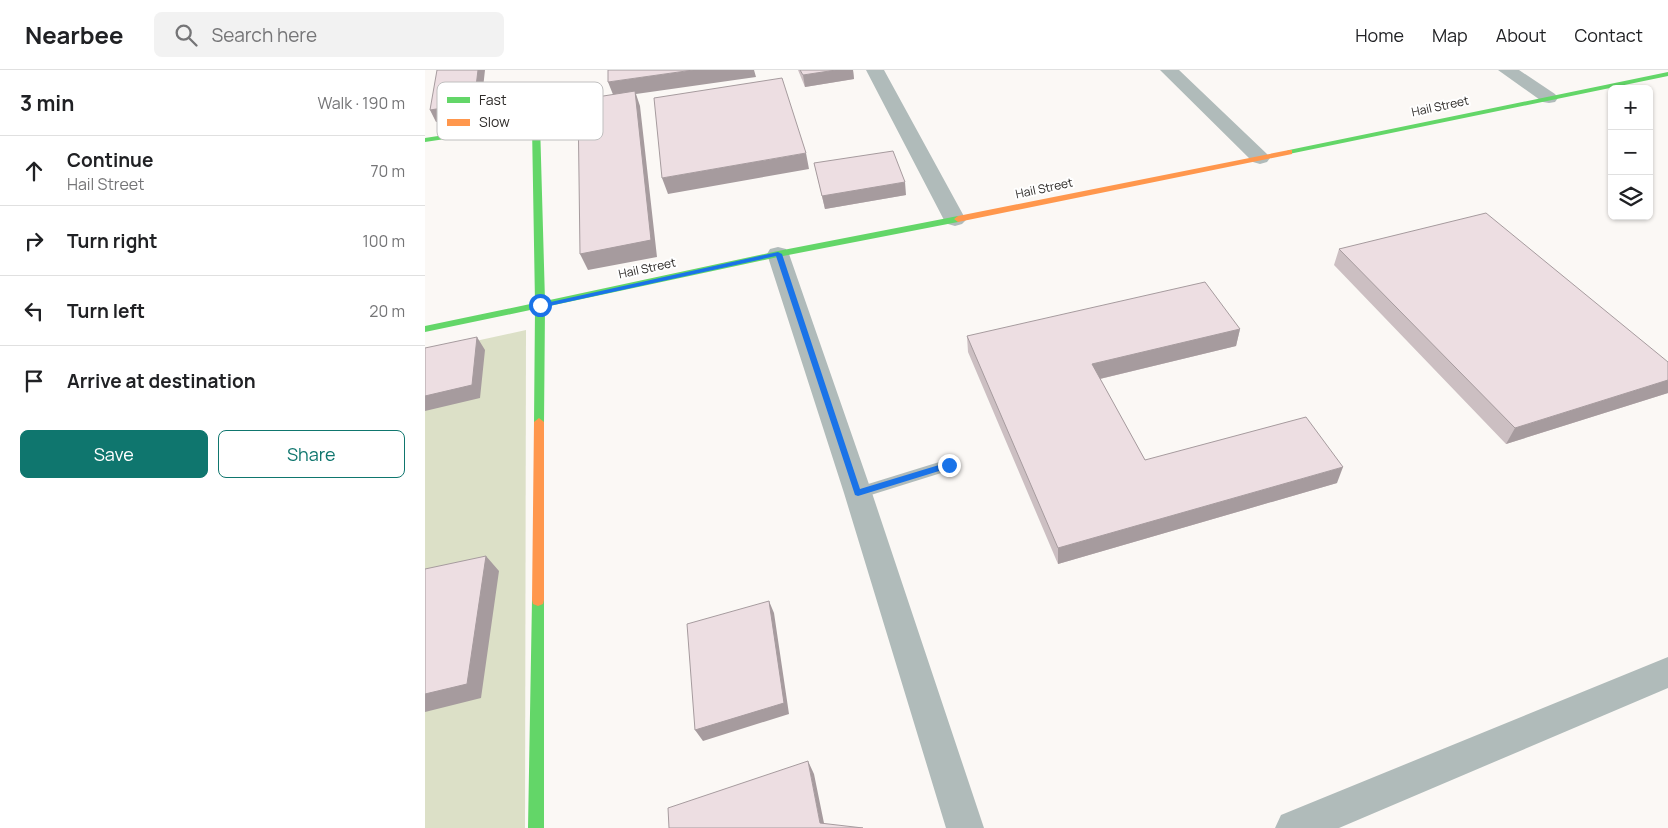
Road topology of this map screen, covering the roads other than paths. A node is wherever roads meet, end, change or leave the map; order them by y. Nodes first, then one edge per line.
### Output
1 (875, 70) edge
2 (1169, 70) edge
3 (1507, 70) edge
4 (1668, 74) edge
5 (1549, 98) junction
6 (536, 140) edge
7 (1260, 158) junction
8 (955, 220) junction
9 (778, 254) junction
10 (540, 305) junction
11 (425, 329) edge
12 (949, 465) dead end
13 (858, 493) junction
14 (1668, 672) edge
15 (536, 828) edge
16 (965, 828) edge
17 (1294, 828) edge

1 - 8 street
2 - 7 street
3 - 5 street
4 - 5 main road, Hail Street
5 - 7 main road, Hail Street
6 - 10 main road
7 - 8 main road, Hail Street
8 - 9 main road, Hail Street
9 - 10 main road, Hail Street
9 - 13 street
10 - 11 main road, Hail Street
10 - 15 main road
12 - 13 lane
13 - 16 street
14 - 17 street

